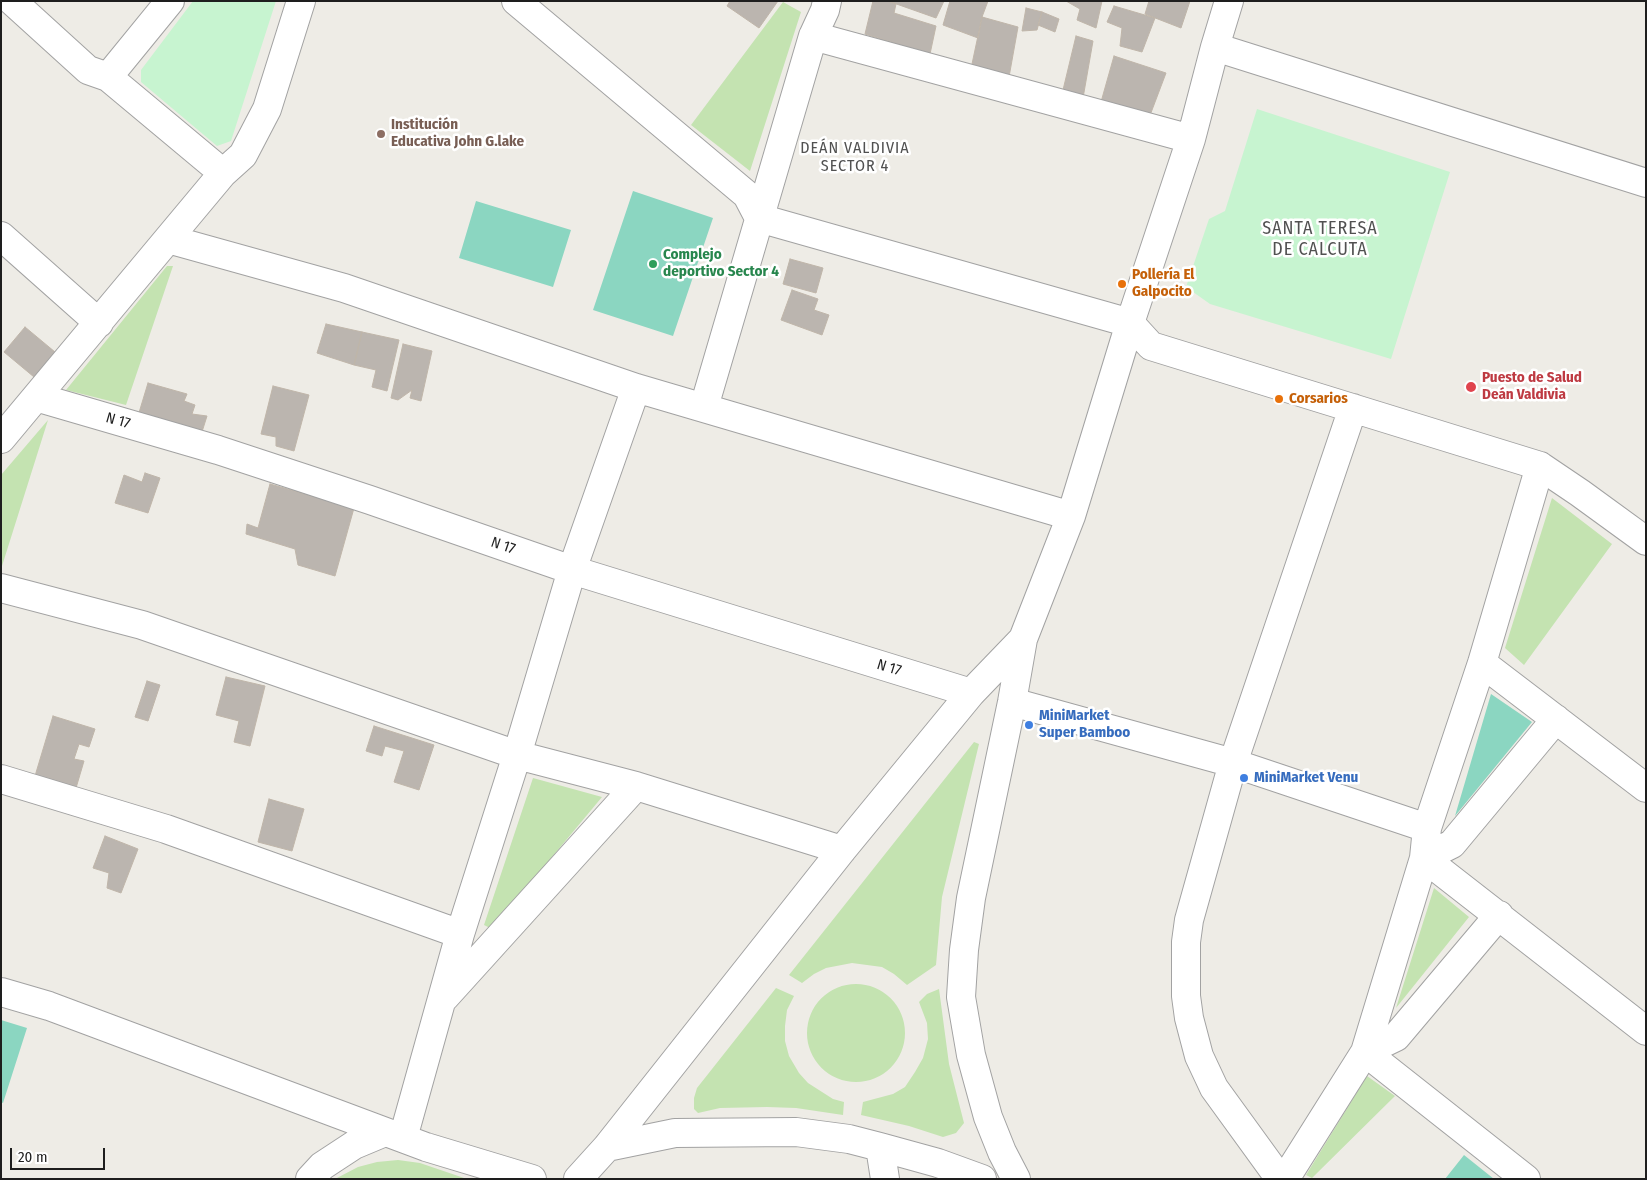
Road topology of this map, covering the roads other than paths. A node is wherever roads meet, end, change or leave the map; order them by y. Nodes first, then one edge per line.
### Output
1 (12, 1) edge
2 (170, 1) edge
3 (301, 1) edge
4 (516, 1) edge
5 (1229, 1) edge
6 (822, 4) edge
7 (813, 36) junction
8 (1215, 47) junction
9 (98, 74) junction
10 (1191, 139) junction
11 (223, 173) junction
12 (1646, 183) edge
13 (760, 218) junction
14 (1, 236) edge
15 (168, 239) junction
16 (98, 323) junction
17 (1130, 324) junction
18 (636, 388) junction
19 (36, 397) junction
20 (704, 407) junction
21 (1353, 408) junction
22 (1, 439) edge
23 (1540, 466) junction
24 (1071, 516) junction
25 (1646, 541) edge
26 (572, 570) junction
27 (1, 588) edge
28 (1022, 639) junction
29 (1482, 663) junction
30 (971, 693) junction
31 (1012, 702) junction
32 (1556, 719) junction
33 (517, 755) junction
34 (1233, 763) junction
35 (1, 779) edge
36 (636, 786) junction
37 (1646, 788) edge
38 (1427, 828) junction
39 (842, 850) junction
40 (1424, 858) junction
41 (1499, 915) junction
42 (460, 934) junction
43 (1, 992) edge
44 (441, 1002) junction
45 (1646, 1031) edge
46 (1365, 1052) junction
47 (394, 1135) junction
48 (607, 1147) junction
49 (880, 1147) junction
50 (310, 1179) edge
51 (532, 1179) edge
52 (578, 1179) edge
53 (886, 1179) edge
54 (982, 1179) edge
55 (1016, 1179) edge
56 (1280, 1179) edge
57 (1285, 1179) edge
58 (1526, 1179) edge

1 - 9 street
2 - 9 street
3 - 11 street
4 - 13 street
5 - 8 street
6 - 7 street
7 - 10 street
7 - 13 street
8 - 10 street
8 - 12 street
9 - 11 street
10 - 17 street
11 - 15 street
13 - 17 street
13 - 20 street
14 - 16 street
15 - 16 street
15 - 18 street
16 - 19 street
17 - 21 street
17 - 24 street
18 - 20 street
18 - 26 street
19 - 22 street
19 - 26 street, N 17
20 - 24 street
21 - 23 street
21 - 34 street
23 - 25 street
23 - 29 street
24 - 28 street
26 - 30 street, N 17
26 - 33 street
27 - 33 street
28 - 30 street
28 - 31 street
29 - 32 street
29 - 38 street
30 - 39 street
31 - 34 street
31 - 55 street
32 - 37 street
32 - 40 street
33 - 36 street
33 - 42 street
34 - 38 street
34 - 56 street
35 - 42 street
36 - 39 street
36 - 44 street
38 - 40 street
39 - 48 street
40 - 41 street
40 - 46 street
41 - 45 street
41 - 46 street
42 - 44 street
43 - 47 street
44 - 47 street
46 - 57 street
46 - 58 street
47 - 50 street
47 - 51 street
48 - 49 street
48 - 52 street
49 - 53 street
49 - 54 street

